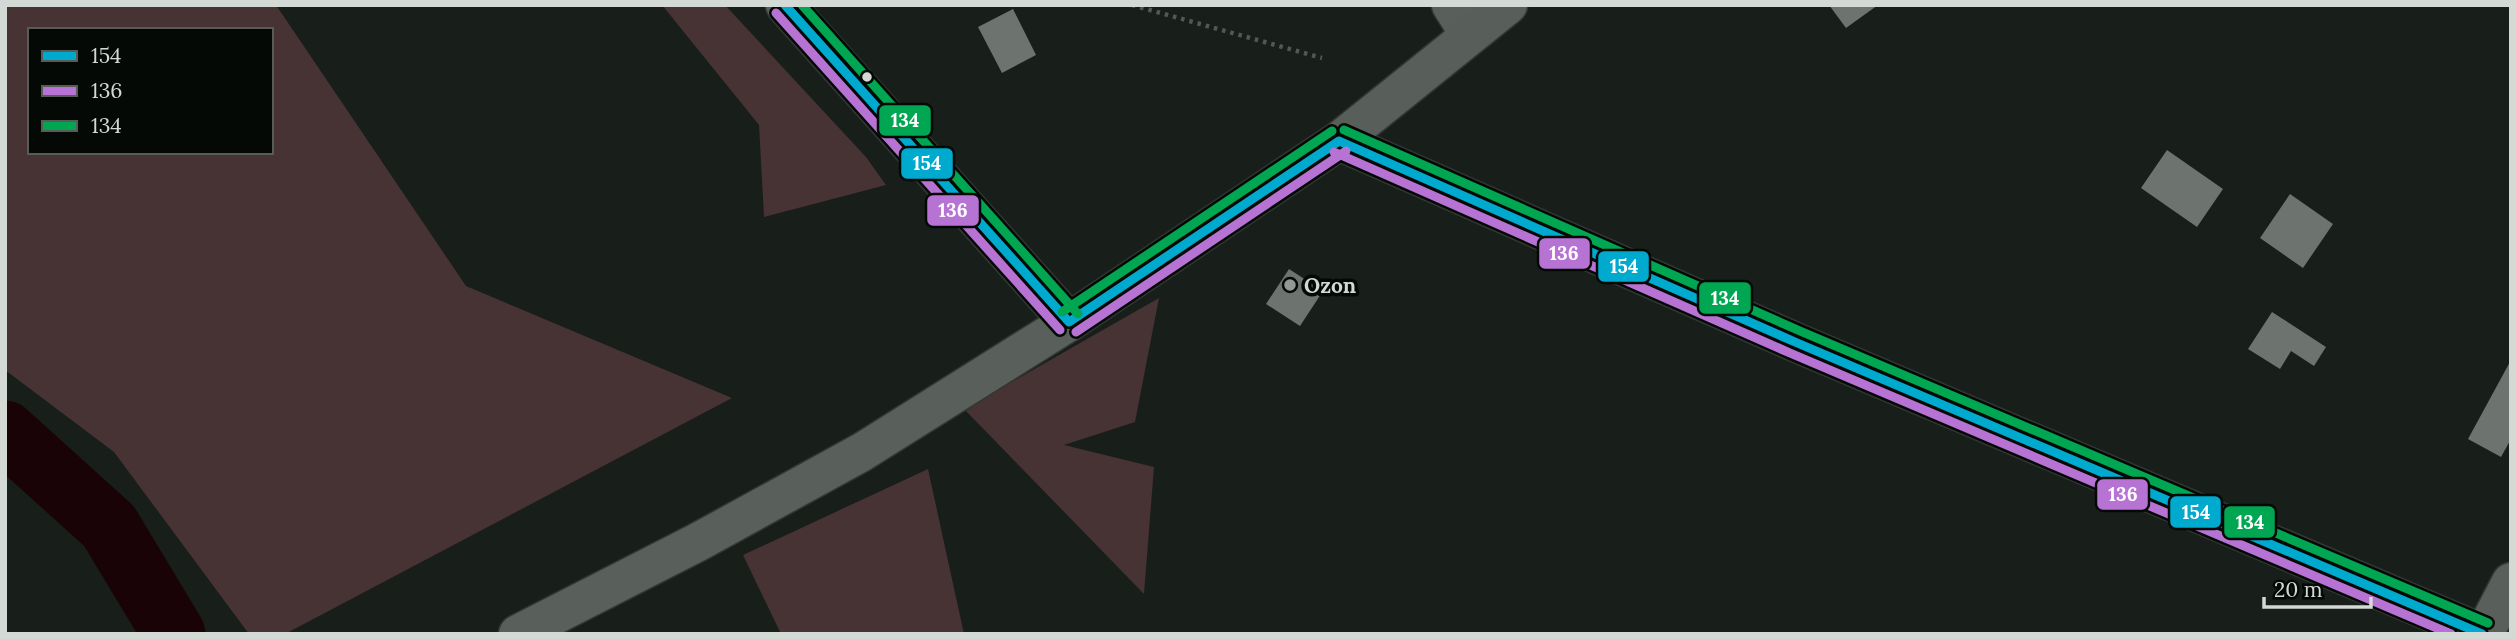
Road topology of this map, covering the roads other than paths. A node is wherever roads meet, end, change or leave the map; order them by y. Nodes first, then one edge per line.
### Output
1 (785, 5) edge
2 (1508, 5) edge
3 (1461, 20) edge
4 (1339, 141) junction
5 (1069, 322) junction
6 (2511, 582) edge
7 (518, 634) edge
8 (2484, 634) edge

1 - 5 main road
2 - 3 main road
3 - 4 main road
4 - 5 main road
4 - 8 street
5 - 7 street
6 - 8 street

